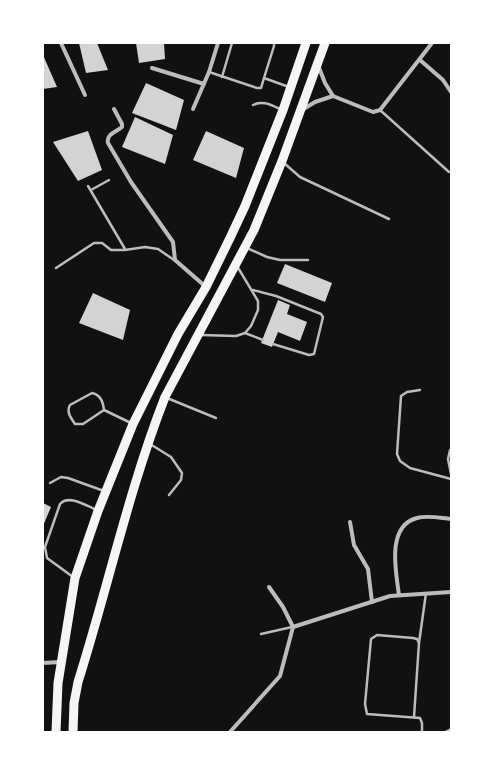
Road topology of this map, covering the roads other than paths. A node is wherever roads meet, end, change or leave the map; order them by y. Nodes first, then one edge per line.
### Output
1 (61, 43) edge
2 (218, 43) edge
3 (232, 43) edge
4 (274, 43) edge
5 (306, 43) edge
6 (325, 43) edge
7 (432, 43) edge
8 (420, 60) junction
9 (318, 63) junction
10 (152, 68) dead end
11 (210, 72) junction
12 (222, 77) junction
13 (264, 78) junction
14 (204, 84) junction
15 (291, 88) junction
16 (451, 92) edge
17 (85, 95) dead end
18 (333, 96) junction
19 (253, 105) dead end
20 (114, 109) dead end
21 (193, 109) dead end
22 (283, 110) junction
23 (380, 110) junction
24 (300, 111) junction
25 (282, 161) junction
26 (449, 172) dead end
27 (109, 180) dead end
28 (88, 186) dead end
29 (91, 190) junction
30 (389, 219) dead end
31 (245, 246) junction
32 (125, 250) junction
33 (175, 260) junction
34 (308, 260) dead end
35 (236, 264) junction
36 (56, 268) dead end
37 (206, 286) junction
38 (253, 290) junction
39 (245, 333) junction
40 (199, 334) junction
41 (263, 340) dead end
42 (273, 344) dead end
43 (420, 390) dead end
44 (165, 397) junction
45 (104, 410) junction
46 (216, 418) dead end
47 (133, 424) junction
48 (148, 442) junction
49 (450, 450) edge
50 (451, 474) edge
51 (451, 479) edge
52 (50, 483) dead end
53 (105, 492) junction
54 (169, 495) dead end
55 (98, 511) junction
56 (451, 520) edge
57 (350, 522) dead end
58 (75, 578) junction
59 (269, 587) dead end
60 (451, 592) edge
61 (426, 593) junction
62 (399, 595) junction
63 (372, 602) junction
64 (293, 627) junction
65 (260, 634) dead end
66 (419, 643) junction
67 (61, 662) junction
68 (43, 663) edge
69 (414, 717) junction
70 (451, 730) edge
71 (56, 732) edge
72 (73, 732) edge
73 (230, 732) edge
74 (422, 732) edge
75 (447, 732) edge

1 - 17 street
2 - 11 street
3 - 12 lane
4 - 13 lane
5 - 15 highway
6 - 9 highway
7 - 8 street
8 - 16 street
8 - 23 street
9 - 18 street
9 - 24 highway
10 - 14 street
11 - 12 lane
11 - 14 street
12 - 13 lane
13 - 15 lane
14 - 21 street
15 - 22 highway
18 - 23 street
18 - 24 street
19 - 22 lane
20 - 33 street
22 - 37 highway
23 - 26 lane
24 - 25 highway
25 - 30 lane
25 - 31 highway
27 - 29 lane
28 - 29 lane
29 - 32 lane
31 - 34 lane
31 - 35 highway
32 - 33 lane
32 - 36 lane
33 - 37 street
35 - 38 lane
35 - 40 highway
37 - 47 highway
38 - 39 lane
38 - 42 lane
39 - 40 lane
39 - 41 lane
40 - 44 highway
43 - 51 lane
44 - 46 lane
44 - 48 highway
45 - 45 lane
45 - 47 lane
47 - 53 highway
48 - 54 lane
48 - 72 highway
49 - 50 lane
52 - 53 lane
53 - 55 highway
55 - 58 highway
55 - 58 lane
56 - 62 street
57 - 63 street
58 - 67 highway
59 - 64 street
60 - 61 street
61 - 62 street
61 - 66 lane
62 - 63 street
63 - 64 street
64 - 65 lane
64 - 73 street
66 - 69 lane
66 - 69 lane
67 - 68 street
67 - 71 highway
69 - 74 lane
70 - 75 street

